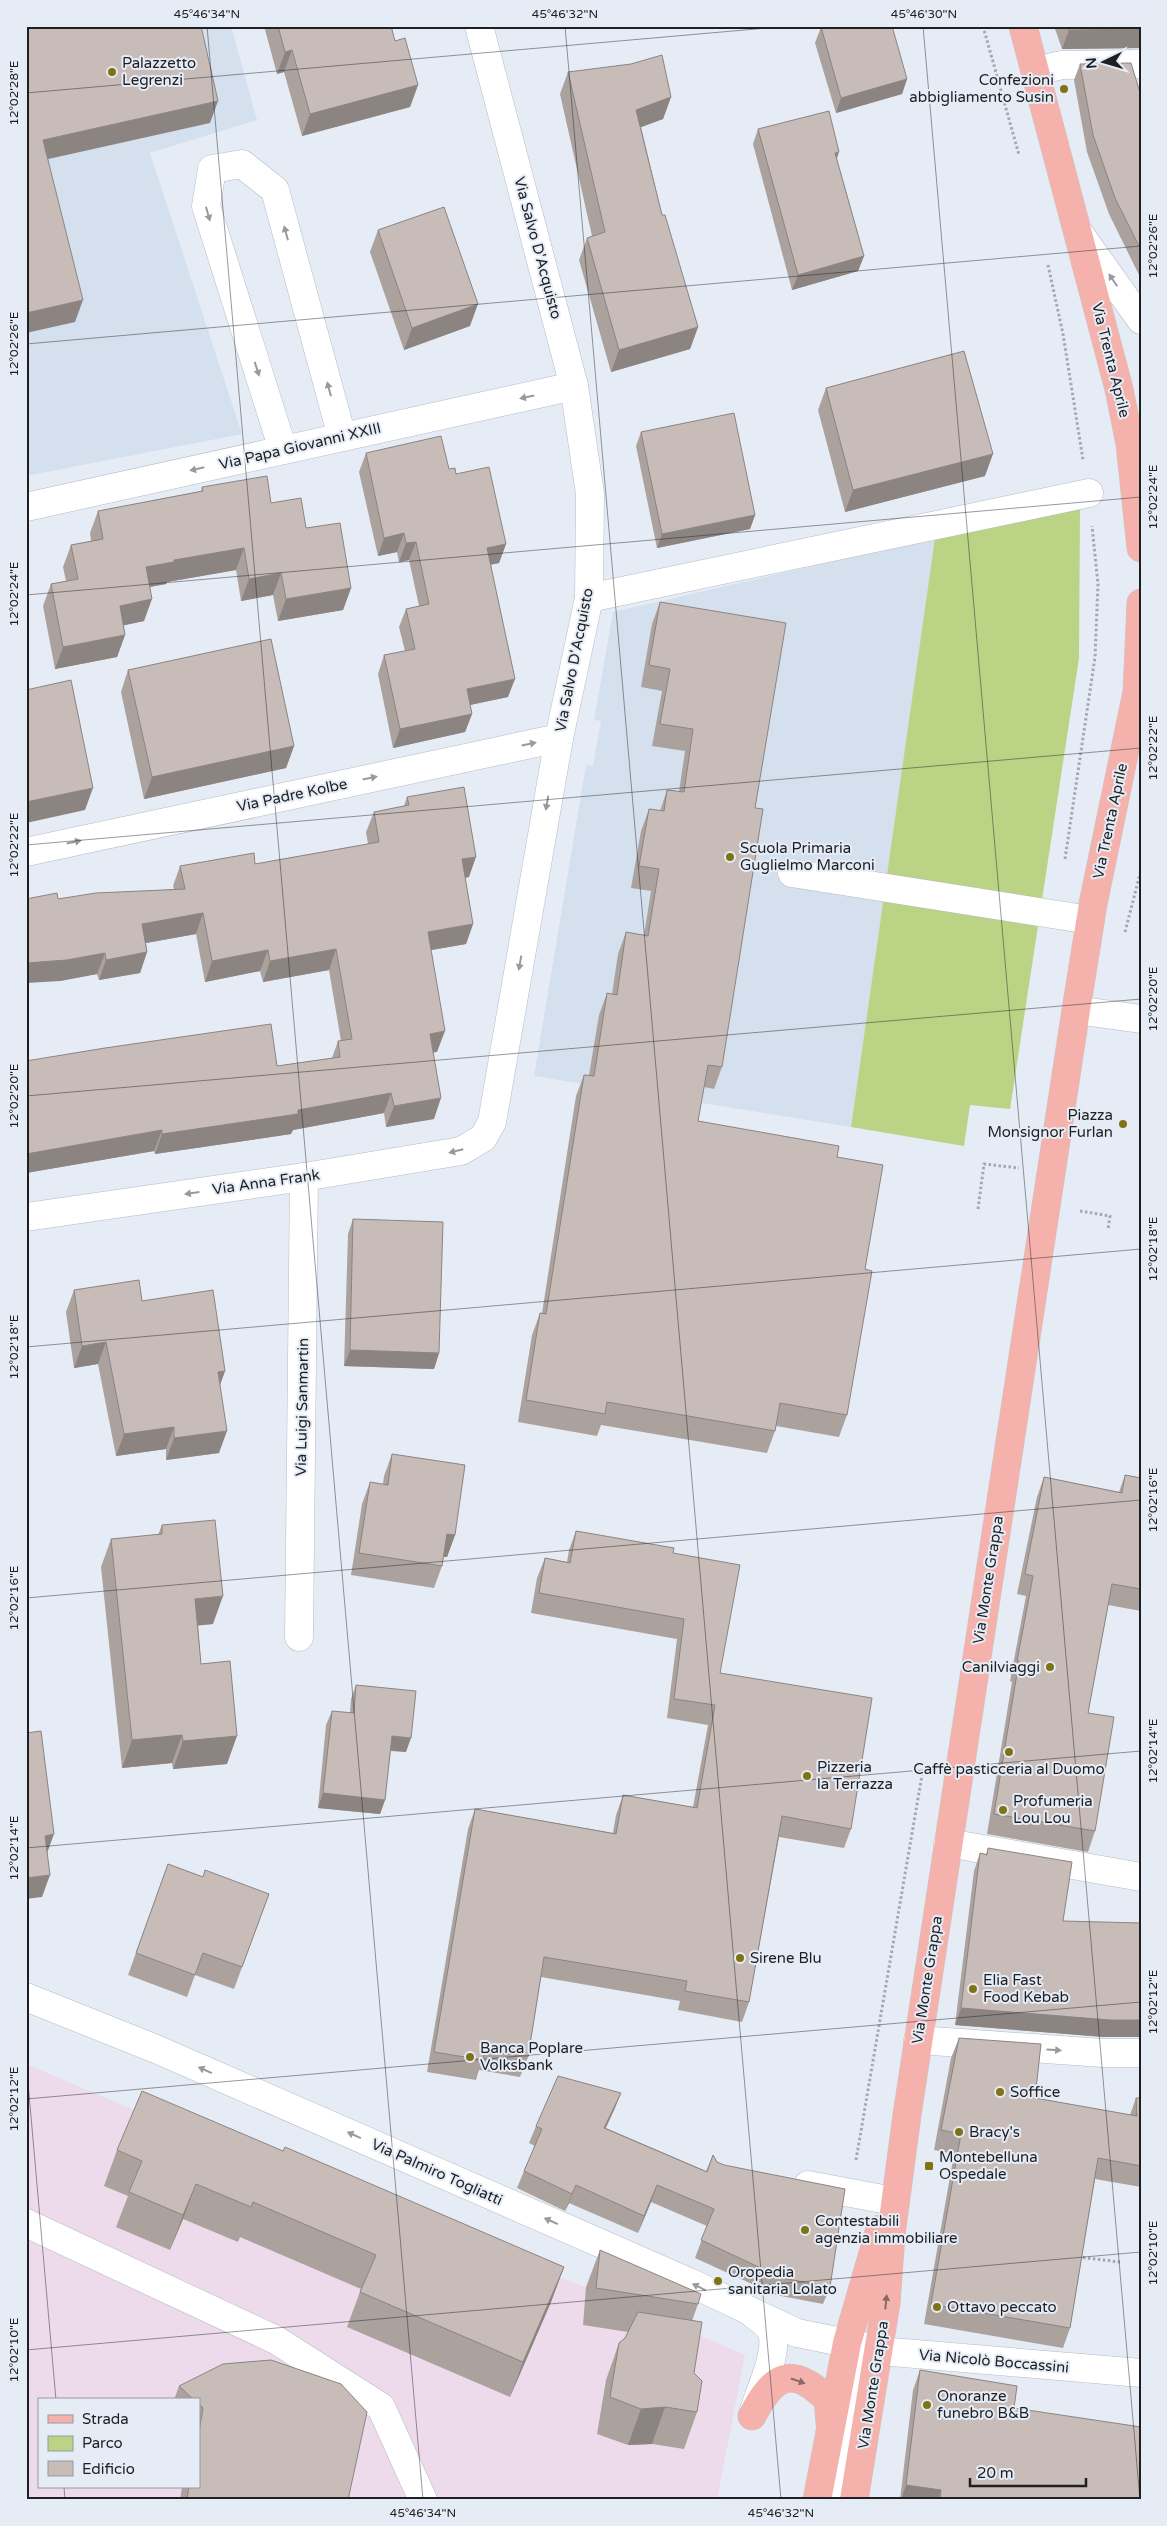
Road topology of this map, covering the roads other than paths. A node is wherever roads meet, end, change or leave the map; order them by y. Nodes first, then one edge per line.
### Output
1 (479, 26) edge
2 (1023, 26) edge
3 (1141, 64) edge
4 (1035, 71) junction
5 (1079, 233) junction
6 (1141, 320) edge
7 (574, 386) junction
8 (342, 436) junction
9 (283, 450) junction
10 (1089, 493) road end
11 (26, 507) edge
12 (1141, 548) edge
13 (589, 598) junction
14 (1141, 603) edge
15 (1139, 693) edge
16 (559, 738) junction
17 (26, 852) edge
18 (792, 873) dead end
19 (1090, 920) junction
20 (1076, 1010) junction
21 (1141, 1020) edge
22 (492, 1122) joint
23 (304, 1177) junction
24 (26, 1217) edge
25 (299, 1637) dead end
26 (948, 1843) junction
27 (1141, 1877) edge
28 (26, 1997) edge
29 (918, 2040) junction
30 (1141, 2053) edge
31 (902, 2150) junction
32 (786, 2181) edge
33 (888, 2200) junction
34 (26, 2223) edge
35 (743, 2308) junction
36 (848, 2343) junction
37 (878, 2350) junction
38 (1141, 2373) edge
39 (752, 2416) joint
40 (830, 2429) junction
41 (424, 2500) edge
42 (817, 2500) edge
43 (834, 2500) edge
44 (854, 2500) edge

1 - 7 street, Via Salvo D'Acquisto
2 - 4 main road, Via Trenta Aprile
3 - 4 street
4 - 5 main road, Via Trenta Aprile
6 -> 5 street, Via Trenta Aprile
5 - 12 main road, Via Trenta Aprile
7 -> 8 street, Via Papa Giovanni XXIII
7 - 13 street, Via Salvo D'Acquisto
8 - 9 street, Via Papa Giovanni XXIII
8 -> 9 street
9 -> 11 street, Via Papa Giovanni XXIII
10 - 13 street
13 - 16 street, Via Salvo D'Acquisto
14 - 15 main road, Via Trenta Aprile
15 - 19 main road, Via Trenta Aprile
17 -> 16 street, Via Padre Kolbe
16 -> 22 street, Via Salvo D'Acquisto
18 - 19 street
19 - 20 main road, Via Trenta Aprile
20 - 21 street
20 - 26 main road, Via Monte Grappa
22 -> 23 street, Via Anna Frank
23 -> 24 street, Via Anna Frank
23 - 25 street, Via Luigi Sanmartin
26 - 27 street
26 - 29 main road, Via Monte Grappa
35 -> 28 street, Via Palmiro Togliatti
29 -> 30 street
29 - 31 main road, Via Monte Grappa
31 - 33 main road, Via Monte Grappa
37 -> 31 main road, Via Monte Grappa
32 - 33 street
33 - 36 main road, Via Monte Grappa
34 - 41 street
35 - 36 street, Via Palmiro Togliatti
35 - 39 street
36 - 37 street, Via Nicolò Boccassini
36 - 40 main road, Via Monte Grappa
36 - 43 street, Via Monte Grappa
37 - 38 street, Via Nicolò Boccassini
37 - 44 main road, Via Monte Grappa
39 -> 40 main road
40 - 42 main road, Via Monte Grappa

